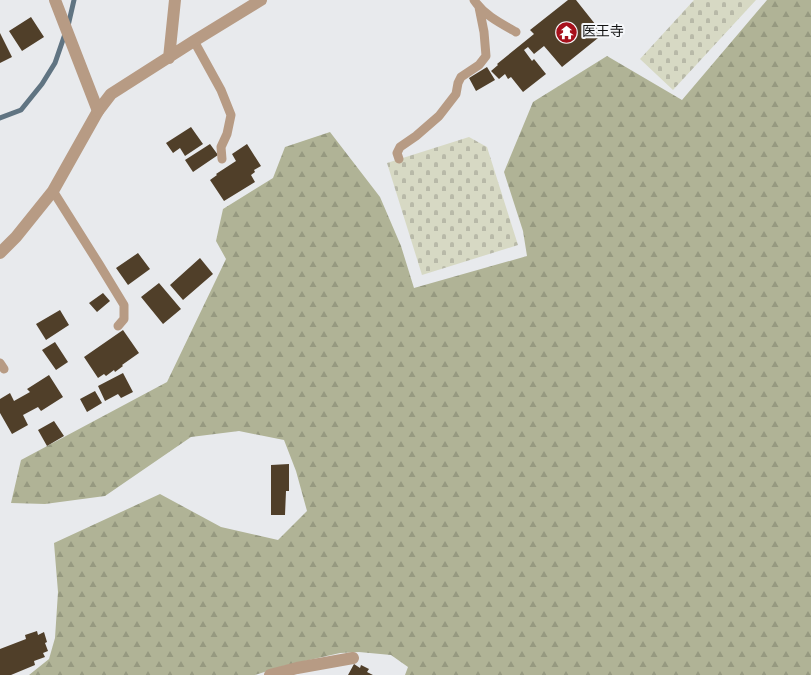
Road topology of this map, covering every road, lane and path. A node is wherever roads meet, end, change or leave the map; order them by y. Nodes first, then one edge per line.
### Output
1 (55, 0) edge
2 (175, 0) edge
3 (261, 0) edge
4 (476, 4) edge
5 (516, 32) dead end
6 (194, 41) junction
7 (169, 58) junction
8 (98, 111) junction
9 (222, 159) dead end
10 (399, 159) dead end
11 (53, 191) junction
12 (0, 253) edge
13 (118, 326) dead end
14 (353, 658) dead end
15 (270, 675) edge

1 - 8 street
2 - 7 street
3 - 6 street
4 - 5 lane
4 - 10 lane
6 - 7 street
6 - 9 lane
7 - 8 street
8 - 11 street
11 - 12 street
11 - 13 lane
14 - 15 street

